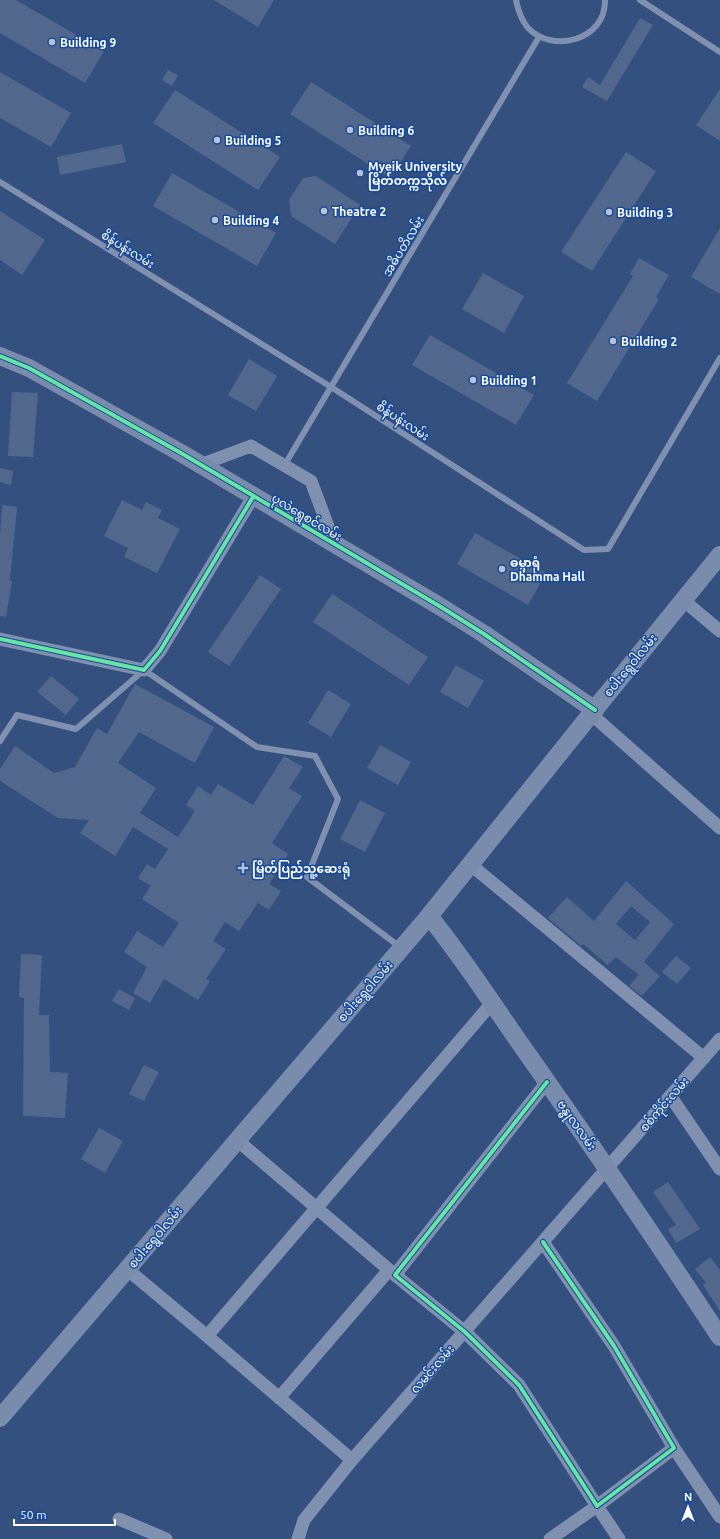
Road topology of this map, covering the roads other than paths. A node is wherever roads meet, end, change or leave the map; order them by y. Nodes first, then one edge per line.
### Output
1 (516, 0) edge
2 (605, 0) edge
3 (640, 0) edge
4 (539, 37) junction
5 (720, 52) edge
6 (0, 182) edge
7 (0, 356) edge
8 (720, 358) edge
9 (331, 387) junction
10 (200, 465) junction
11 (284, 466) junction
12 (253, 496) junction
13 (335, 545) junction
14 (720, 555) edge
15 (683, 600) junction
16 (720, 631) edge
17 (0, 638) edge
18 (144, 670) junction
19 (593, 712) junction
20 (0, 741) edge
21 (720, 828) edge
22 (471, 865) junction
23 (429, 916) junction
24 (402, 948) junction
25 (492, 1003) junction
26 (720, 1040) edge
27 (704, 1058) junction
28 (547, 1082) junction
29 (671, 1097) junction
30 (237, 1140) junction
31 (608, 1168) junction
32 (720, 1169) edge
33 (317, 1209) junction
34 (543, 1242) junction
35 (128, 1270) junction
36 (392, 1272) junction
37 (465, 1332) junction
38 (208, 1336) junction
39 (720, 1337) edge
40 (279, 1398) junction
41 (0, 1418) edge
42 (674, 1448) junction
43 (352, 1460) junction
44 (597, 1506) junction
45 (720, 1517) edge
46 (119, 1519) dead end
47 (166, 1539) edge
48 (298, 1539) edge
49 (550, 1539) edge
50 (618, 1539) edge

1 - 4 lane
2 - 4 lane
3 - 5 lane
4 - 9 lane, အဓိပတိလမ်း
6 - 9 lane, စိန်ပန်းလမ်း
7 - 10 street, ပုလဲရွေစင်လမ်း
8 - 9 lane, စိန်ပန်းလမ်း
9 - 11 lane, အဓိပတိလမ်း
10 - 11 street
10 - 12 street, ပုလဲရွေစင်လမ်း
11 - 13 street
12 - 13 street, ပုလဲရွေစင်လမ်း
12 - 18 street
13 - 19 street, ပုလဲရွေစင်လမ်း
14 - 15 street, စပါးရွေဝါလမ်း
15 - 16 street
15 - 19 street, စပါးရွေဝါလမ်း
17 - 18 street
18 - 20 lane
18 - 24 lane
19 - 21 street
19 - 22 street, စပါးရွေဝါလမ်း
22 - 23 street, စပါးရွေဝါလမ်း
22 - 27 street
23 - 24 street, စပါးရွေဝါလမ်း
23 - 25 street, ဗန္ဓုလလမ်း
24 - 30 street, စပါးရွေဝါလမ်း
25 - 28 street, ဗန္ဓုလလမ်း
25 - 33 street
26 - 27 street, စစ်ကိုင်းလမ်း
27 - 29 street, စစ်ကိုင်းလမ်း
28 - 31 street, ဗန္ဓုလလမ်း
28 - 36 street
29 - 31 street, စစ်ကိုင်းလမ်း
29 - 32 street
30 - 33 street
30 - 35 street, စပါးရွေဝါလမ်း
31 - 34 street, လမင်းလမ်း
31 - 39 street, ဗန္ဓုလလမ်း
33 - 36 street
33 - 38 street
34 - 37 street, လမင်းလမ်း
34 - 42 street
35 - 38 street
35 - 41 street, စပါးရွေဝါလမ်း
36 - 37 street
36 - 40 street
37 - 43 street, လမင်းလမ်း
37 - 44 street
38 - 40 street
40 - 43 street
42 - 44 street
42 - 45 street
43 - 48 street, လမင်းလမ်း
44 - 49 street
44 - 50 street
46 - 47 street

